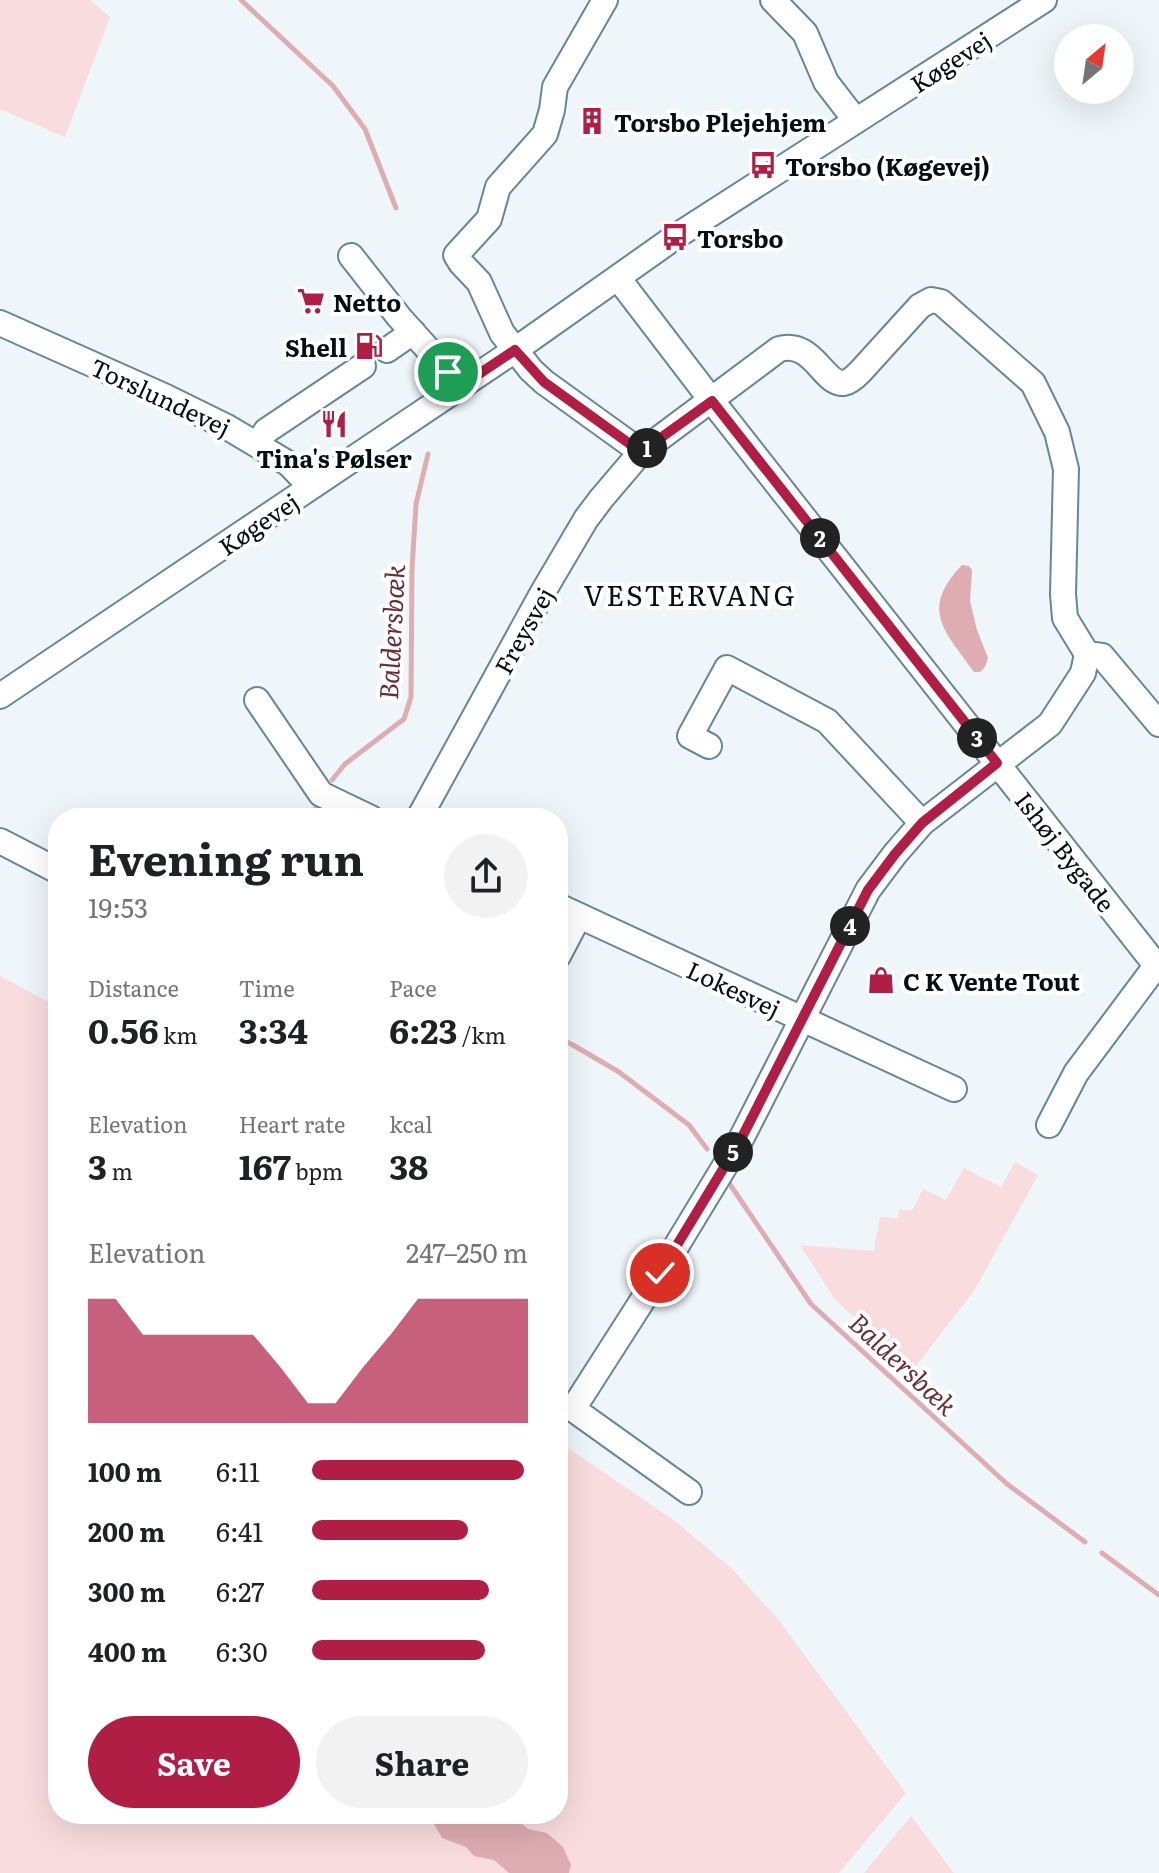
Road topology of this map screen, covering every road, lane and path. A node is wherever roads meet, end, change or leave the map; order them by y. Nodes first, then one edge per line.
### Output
1 (605, 0) edge
2 (773, 0) edge
3 (1044, 0) edge
4 (856, 121) junction
5 (351, 256) dead end
6 (618, 278) junction
7 (0, 323) edge
8 (413, 332) junction
9 (387, 350) dead end
10 (515, 350) junction
11 (363, 366) dead end
12 (461, 386) junction
13 (712, 401) junction
14 (258, 444) junction
15 (641, 452) junction
16 (311, 487) junction
17 (1087, 654) junction
18 (0, 696) edge
19 (257, 700) dead end
20 (1159, 724) edge
21 (709, 746) dead end
22 (997, 763) junction
23 (350, 808) edge
24 (425, 808) edge
25 (922, 823) junction
26 (0, 841) edge
27 (48, 866) edge
28 (568, 911) edge
29 (1158, 968) edge
30 (803, 1020) junction
31 (954, 1089) dead end
32 (1049, 1125) dead end
33 (689, 1492) dead end

1 - 10 street
2 - 4 street
3 - 4 street, Køgevej
4 - 6 street, Køgevej
5 - 8 street
6 - 10 street, Køgevej
6 - 13 street, Ishøj Bygade
7 - 14 street, Torslundevej
8 - 9 street
8 - 12 street
10 - 12 street, Køgevej
10 - 15 street
11 - 14 street
12 - 16 street, Køgevej
13 - 15 street, Freysvej
13 - 17 street, Freysvej
13 - 22 street, Ishøj Bygade
14 - 16 street, Torslundevej
15 - 24 street, Freysvej
16 - 18 street, Køgevej
17 - 20 street
17 - 22 street
19 - 23 street
21 - 25 street
22 - 25 street
22 - 29 street, Ishøj Bygade
25 - 30 street
26 - 27 street
28 - 30 street, Lokesvej
29 - 32 street
30 - 31 street, Lokesvej
30 - 33 street

